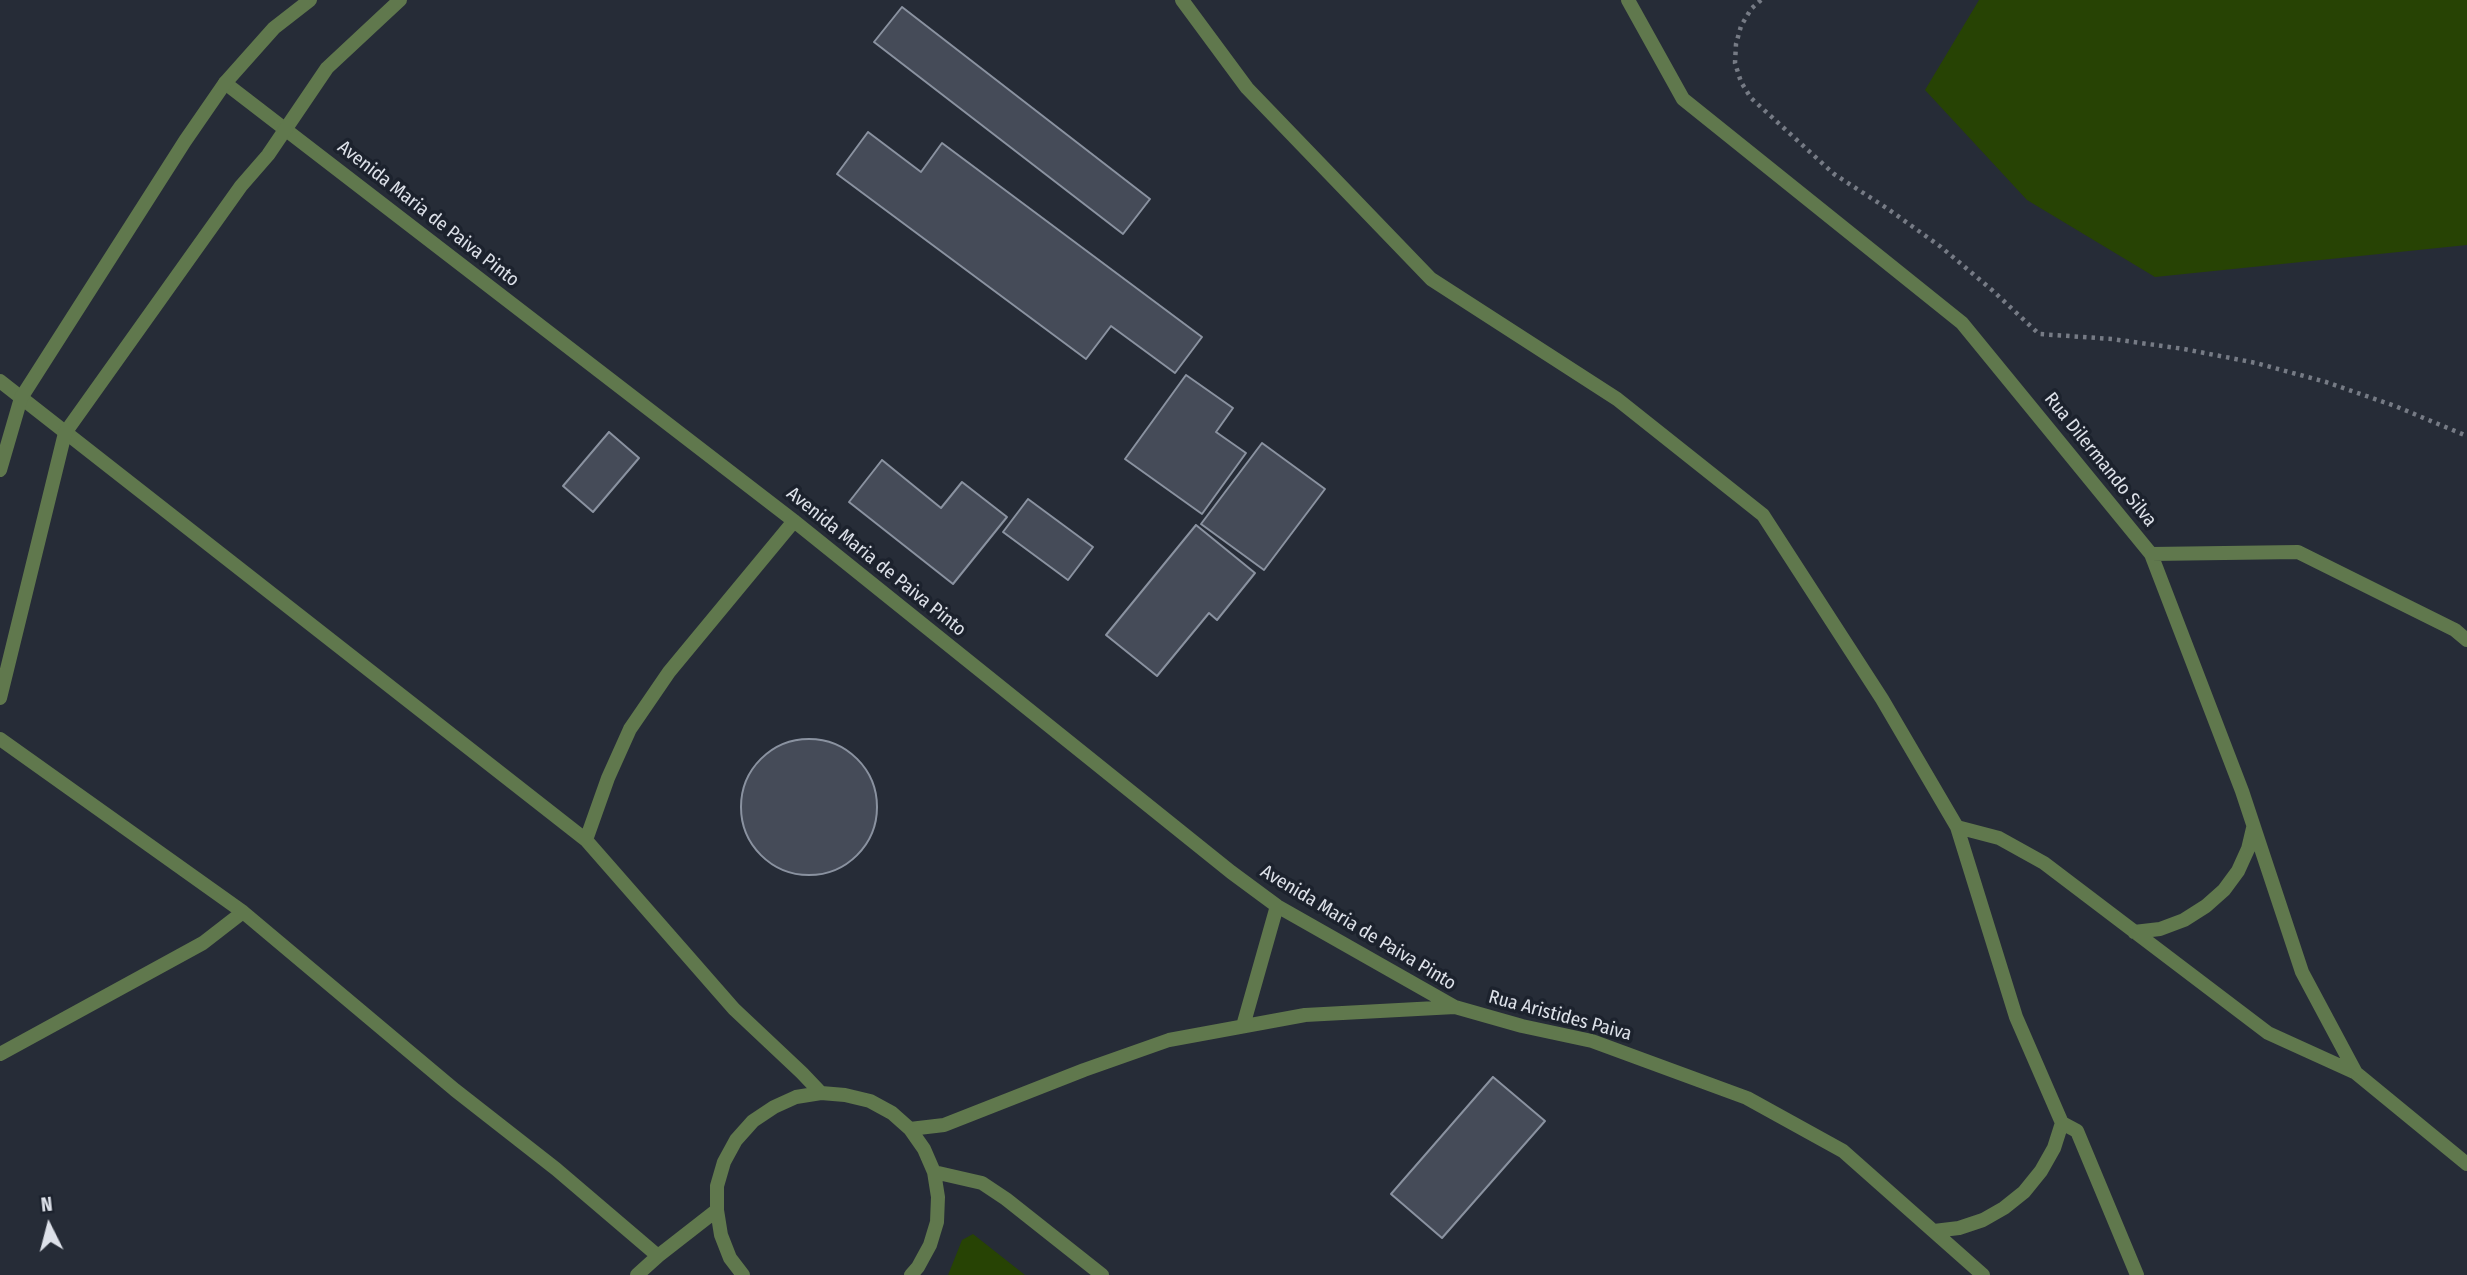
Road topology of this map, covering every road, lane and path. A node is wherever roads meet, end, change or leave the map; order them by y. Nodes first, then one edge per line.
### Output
1 (310, 0) edge
2 (400, 0) edge
3 (1182, 0) edge
4 (1628, 0) edge
5 (1761, 0) edge
6 (226, 83) junction
7 (285, 128) junction
8 (0, 381) edge
9 (21, 398) junction
10 (65, 433) junction
11 (2467, 436) edge
12 (0, 470) edge
13 (794, 521) junction
14 (2151, 554) junction
15 (2467, 640) edge
16 (0, 698) edge
17 (0, 739) edge
18 (1957, 827) junction
19 (2253, 827) junction
20 (586, 841) junction
21 (1277, 906) junction
22 (243, 912) junction
23 (2134, 932) junction
24 (1455, 1007) junction
25 (1243, 1026) junction
26 (0, 1054) edge
27 (2356, 1073) junction
28 (821, 1093) junction
29 (2062, 1123) junction
30 (910, 1129) junction
31 (2467, 1164) edge
32 (934, 1172) junction
33 (716, 1210) junction
34 (1934, 1231) junction
35 (657, 1256) junction
36 (637, 1275) edge
37 (743, 1275) edge
38 (911, 1275) edge
39 (1102, 1275) edge
40 (1983, 1275) edge
41 (2137, 1275) edge

1 - 6 street
2 - 7 street
3 - 18 street
4 - 14 street, Rua Dilermando Silva
5 - 11 path
6 - 7 street, Avenida Maria de Paiva Pinto
6 - 9 street
7 - 10 street
7 - 13 street, Avenida Maria de Paiva Pinto
8 - 9 street
9 - 10 street
9 - 12 street
10 - 16 street
10 - 20 street
13 - 20 street
13 - 21 street, Avenida Maria de Paiva Pinto
14 - 15 street
14 - 19 street, Rua Dilermando Silva
17 - 22 street
18 - 23 street
18 - 29 street
19 - 23 street
19 - 27 street, Rua Dilermando Silva
20 - 28 street
21 - 24 street, Avenida Maria de Paiva Pinto
21 - 25 street
22 - 26 street
22 - 35 street
23 - 27 street
24 - 25 street, Rua Aristides Paiva
24 - 34 street, Rua Aristides Paiva
25 - 30 street, Rua Aristides Paiva
27 - 31 street
28 - 30 street
28 - 33 street
29 - 34 street
29 - 41 street
30 - 32 street
32 - 38 street
32 - 39 street
33 - 35 street
33 - 37 street
34 - 40 street, Rua Aristides Paiva
35 - 36 street

